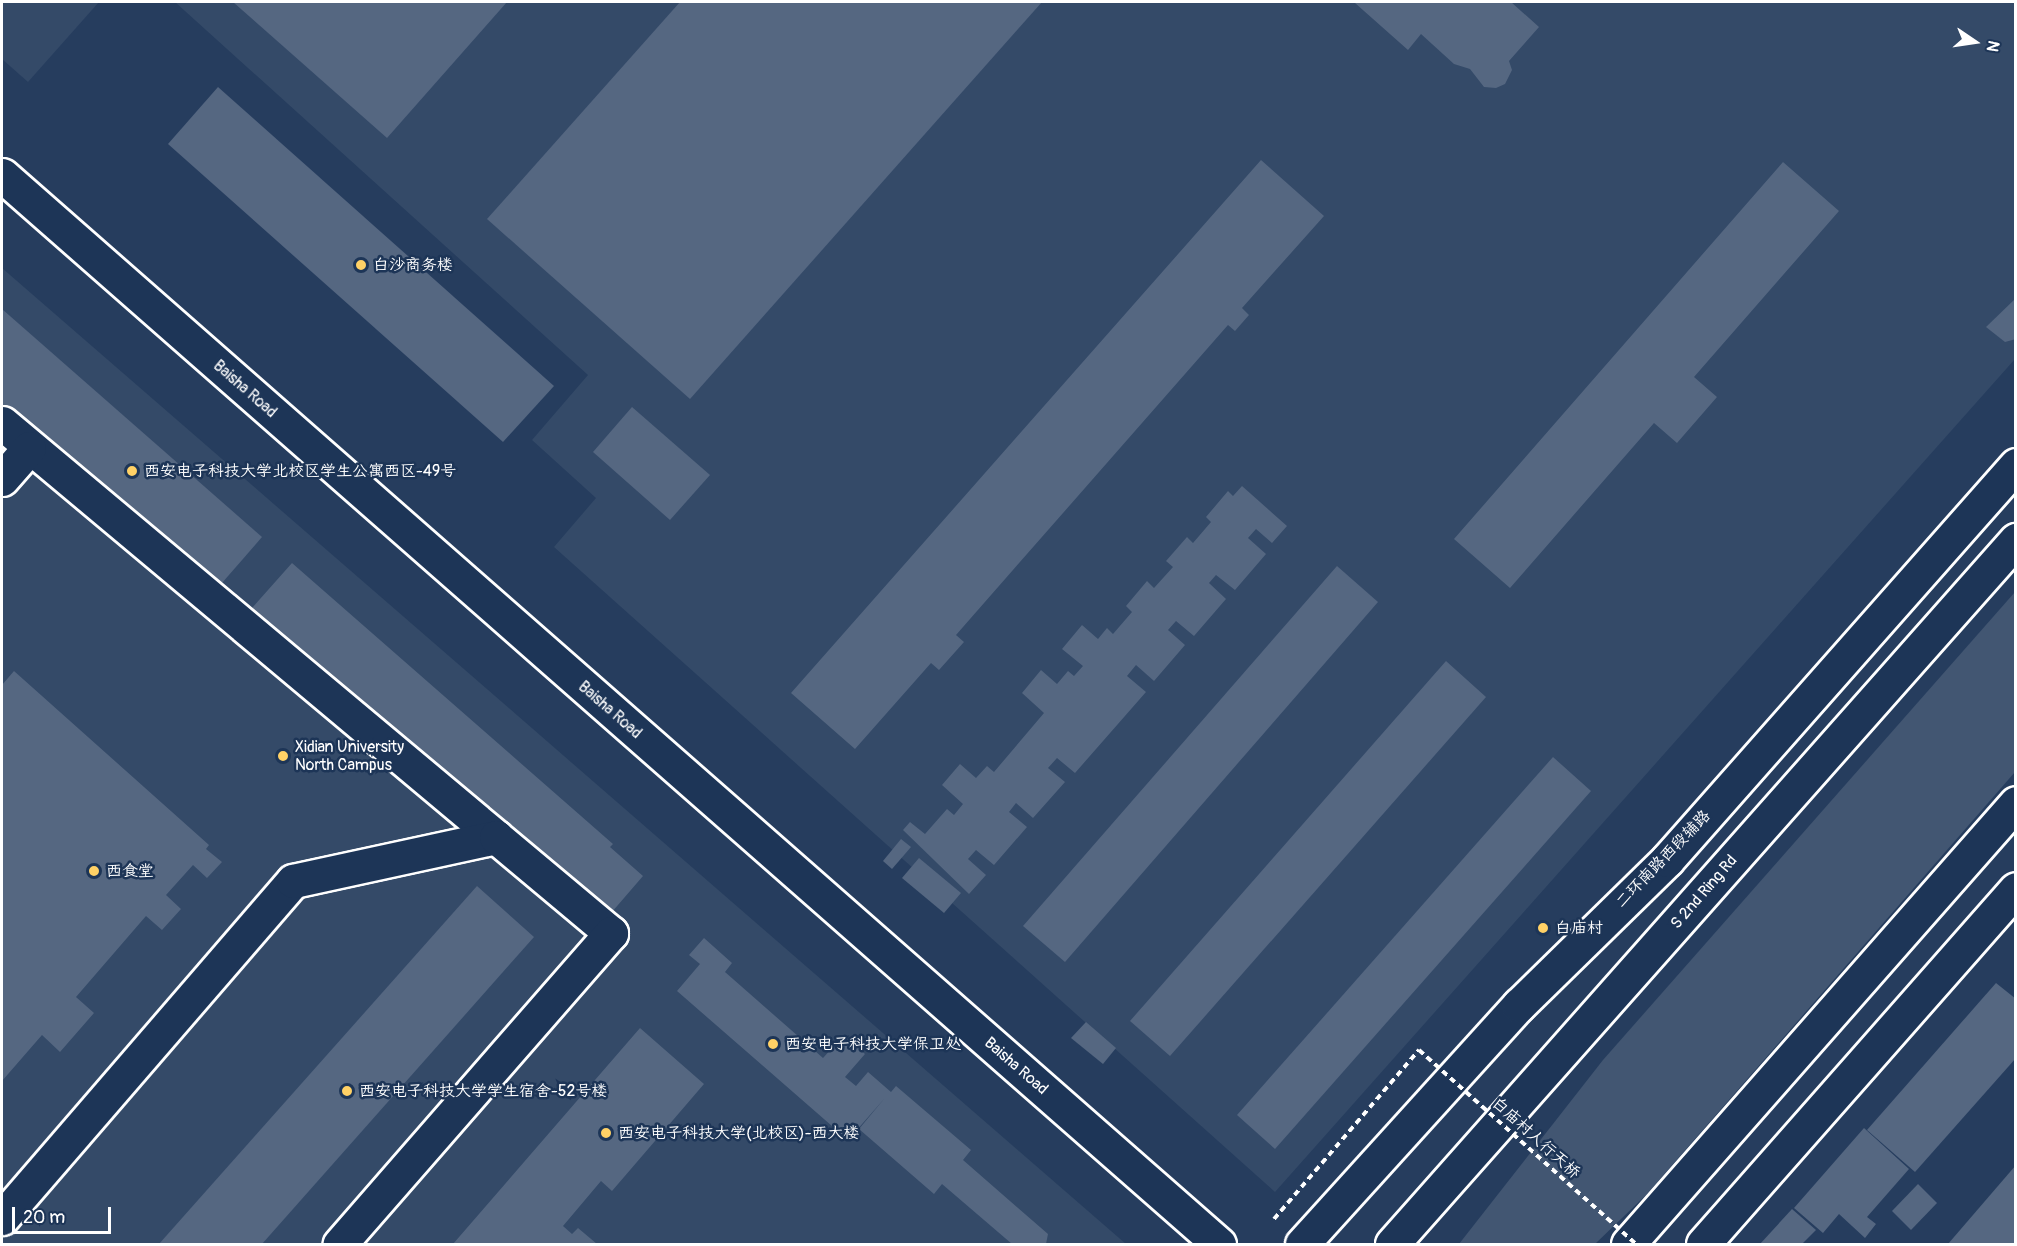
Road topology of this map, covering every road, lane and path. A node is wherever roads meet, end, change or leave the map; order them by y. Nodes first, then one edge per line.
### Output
1 (2, 175) edge
2 (2, 423) edge
3 (29, 447) junction
4 (2016, 465) edge
5 (2, 479) edge
6 (2016, 540) edge
7 (2016, 803) edge
8 (496, 837) junction
9 (2016, 888) edge
10 (2, 1218) edge
11 (1274, 1218) dead end
12 (340, 1245) edge
13 (1219, 1245) edge
14 (1302, 1245) edge
15 (1392, 1245) edge
16 (1628, 1245) edge
17 (1636, 1245) edge
18 (1703, 1245) edge

1 - 13 main road, Baisha Road
2 - 3 main road
3 - 5 main road
3 - 8 main road
4 - 14 main road, 二环南路西段辅路
6 - 15 main road, S 2nd Ring Rd
7 - 16 main road
8 - 10 main road
8 - 12 main road
9 - 18 main road
11 - 17 path, 白庙村人行天桥, bridge

